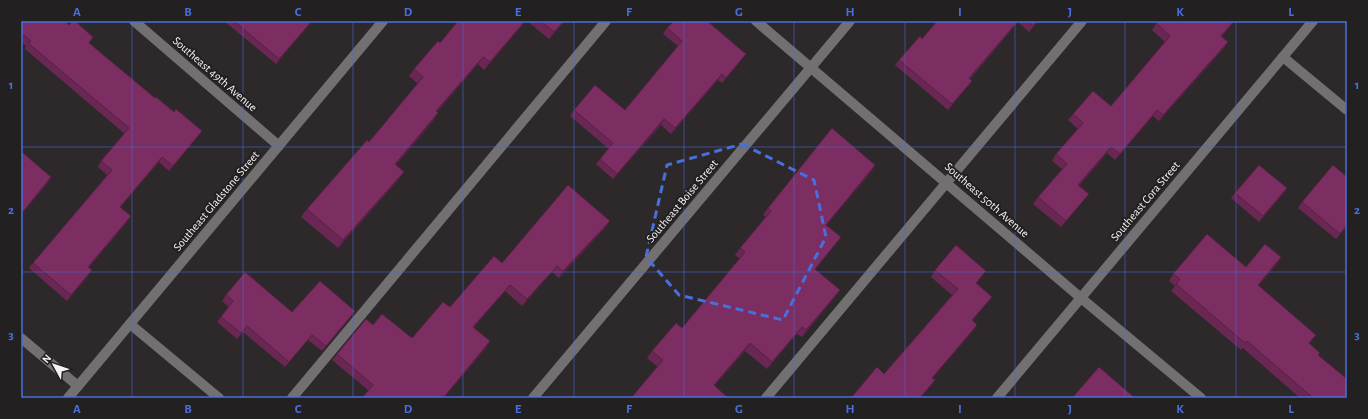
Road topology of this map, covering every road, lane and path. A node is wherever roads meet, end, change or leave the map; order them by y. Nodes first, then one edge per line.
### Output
1 (134, 21) edge
2 (383, 21) edge
3 (606, 21) edge
4 (756, 21) edge
5 (850, 21) edge
6 (1082, 21) edge
7 (1313, 21) edge
8 (1283, 57) junction
9 (811, 68) junction
10 (1347, 110) edge
11 (278, 146) junction
12 (946, 182) junction
13 (1081, 298) junction
14 (130, 324) junction
15 (21, 338) edge
16 (78, 386) junction
17 (68, 398) edge
18 (219, 398) edge
19 (292, 398) edge
20 (533, 398) edge
21 (766, 398) edge
22 (997, 398) edge
23 (1201, 398) edge

1 - 11 street, Southeast 49th Avenue
2 - 11 street, Southeast Gladstone Street
3 - 19 street
4 - 9 street, Southeast 50th Avenue
5 - 9 street, Southeast Boise Street
6 - 12 street
7 - 8 street, Southeast Cora Street
8 - 10 street
8 - 13 street, Southeast Cora Street
9 - 12 street, Southeast 50th Avenue
9 - 20 street, Southeast Boise Street
11 - 14 street, Southeast Gladstone Street
12 - 13 street, Southeast 50th Avenue
12 - 21 street
13 - 22 street, Southeast Cora Street
13 - 23 street, Southeast 50th Avenue
14 - 16 street, Southeast Gladstone Street
14 - 18 street
15 - 16 street
16 - 17 street, Southeast Gladstone Street

